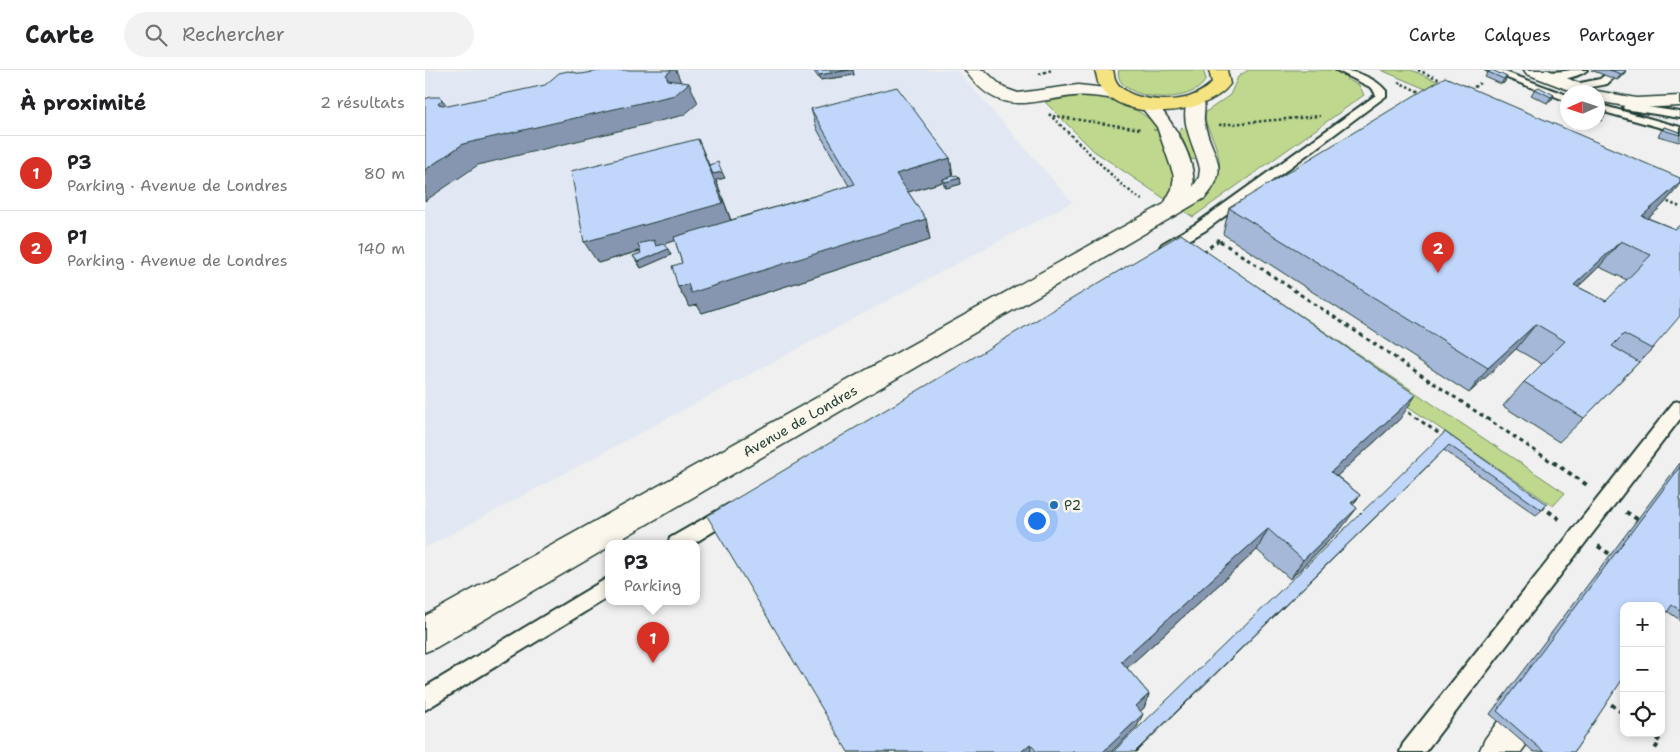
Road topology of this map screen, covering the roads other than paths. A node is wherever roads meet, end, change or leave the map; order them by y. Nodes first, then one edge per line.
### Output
1 (973, 70) edge
2 (1104, 70) edge
3 (1341, 70) edge
4 (1491, 70) edge
5 (1582, 70) edge
6 (1599, 70) edge
7 (1617, 70) edge
8 (1223, 72) edge
9 (1537, 72) edge
10 (1565, 85) edge
11 (1586, 85) edge
12 (1598, 85) edge
13 (1560, 88) edge
14 (1071, 91) junction
15 (1119, 94) junction
16 (1605, 98) edge
17 (1605, 100) edge
18 (1680, 101) edge
19 (1196, 102) junction
20 (1605, 102) edge
21 (1148, 104) junction
22 (1680, 109) edge
23 (1648, 110) junction
24 (1680, 115) edge
25 (1680, 130) edge
26 (1291, 178) edge
27 (1245, 194) junction
28 (1168, 210) junction
29 (1153, 255) edge
30 (1680, 407) edge
31 (744, 509) edge
32 (715, 521) joint
33 (684, 540) edge
34 (605, 588) edge
35 (425, 634) edge
36 (1551, 679) edge
37 (425, 699) edge
38 (1411, 752) edge
39 (1498, 752) edge

1 - 14 street
2 - 14 street
2 - 15 main road
3 - 27 lane
4 - 13 lane
5 - 9 lane
6 - 11 lane
7 - 12 lane
8 - 19 main road
9 - 10 street
14 - 15 street
15 - 21 main road
16 - 18 street
17 - 23 lane
19 - 21 main road
19 - 28 street, Avenue de Londres
20 - 25 lane
21 - 28 street
22 - 23 lane
23 - 24 lane
26 - 27 lane
27 - 29 lane
28 - 35 street, Avenue de Londres
30 - 38 lane
31 - 32 lane
32 - 33 lane
34 - 37 lane
36 - 39 street

